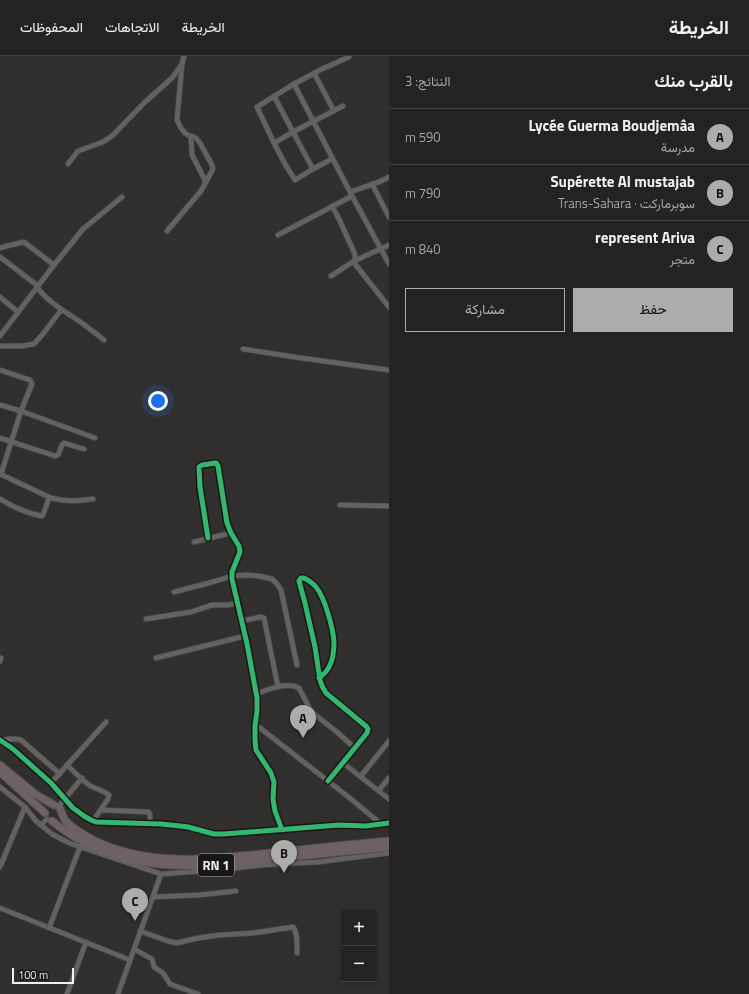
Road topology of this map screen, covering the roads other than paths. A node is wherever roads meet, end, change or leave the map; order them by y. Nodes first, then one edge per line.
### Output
1 (184, 56) edge
2 (349, 57) edge
3 (182, 64) junction
4 (314, 73) junction
5 (294, 84) junction
6 (274, 96) junction
7 (343, 106) dead end
8 (334, 111) junction
9 (313, 121) junction
10 (293, 132) junction
11 (191, 136) junction
12 (274, 143) junction
13 (332, 159) junction
14 (68, 164) dead end
15 (313, 169) junction
16 (389, 176) edge
17 (206, 182) junction
18 (372, 184) junction
19 (351, 194) junction
20 (122, 197) dead end
21 (332, 206) junction
22 (389, 217) edge
23 (167, 231) dead end
24 (278, 235) dead end
25 (389, 245) edge
26 (0, 248) edge
27 (381, 249) junction
28 (0, 257) edge
29 (354, 261) junction
30 (389, 264) edge
31 (54, 265) junction
32 (330, 276) dead end
33 (37, 287) junction
34 (0, 297) edge
35 (389, 307) edge
36 (61, 310) junction
37 (18, 312) junction
38 (0, 334) edge
39 (104, 340) dead end
40 (0, 346) edge
41 (243, 349) dead end
42 (0, 370) edge
43 (389, 370) edge
44 (0, 405) edge
45 (21, 411) junction
46 (0, 438) edge
47 (95, 438) dead end
48 (12, 442) junction
49 (84, 449) dead end
50 (1, 474) edge
51 (49, 498) junction
52 (0, 499) edge
53 (93, 499) dead end
54 (340, 505) dead end
55 (389, 506) edge
56 (231, 532) junction
57 (208, 538) junction
58 (194, 542) dead end
59 (232, 576) junction
60 (174, 592) dead end
61 (237, 603) junction
62 (146, 619) dead end
63 (241, 620) junction
64 (245, 636) junction
65 (156, 658) dead end
66 (297, 665) dead end
67 (319, 678) junction
68 (278, 687) junction
69 (256, 693) junction
70 (106, 722) dead end
71 (256, 724) junction
72 (0, 740) edge
73 (389, 741) edge
74 (355, 748) junction
75 (343, 763) junction
76 (0, 764) edge
77 (67, 765) junction
78 (0, 772) edge
79 (60, 774) junction
80 (361, 776) junction
81 (82, 778) junction
82 (389, 778) edge
83 (328, 782) junction
84 (51, 783) junction
85 (0, 787) edge
86 (379, 790) junction
87 (65, 799) junction
88 (389, 799) edge
89 (25, 807) junction
90 (57, 807) junction
91 (100, 810) junction
92 (48, 818) junction
93 (93, 821) junction
94 (389, 823) edge
95 (150, 824) junction
96 (381, 824) junction
97 (41, 825) junction
98 (282, 830) junction
99 (389, 841) edge
100 (80, 847) junction
101 (389, 847) edge
102 (389, 853) edge
103 (1, 863) edge
104 (161, 874) junction
105 (236, 890) dead end
106 (153, 897) junction
107 (0, 908) edge
108 (49, 928) junction
109 (140, 931) junction
110 (86, 942) junction
111 (134, 949) junction
112 (298, 953) dead end
113 (130, 960) junction
114 (67, 994) edge
115 (118, 994) edge
116 (198, 994) edge

1 - 3 street
2 - 4 street
3 - 11 street
3 - 14 street
4 - 5 street
4 - 8 street
5 - 6 street
5 - 9 street
6 - 10 street
6 - 12 street
7 - 8 street
8 - 9 street
9 - 10 street
9 - 13 street
10 - 12 street
10 - 15 street
11 - 17 street
11 - 17 street
12 - 15 street
13 - 15 street
13 - 19 street
16 - 18 street
17 - 23 street
18 - 19 street
18 - 22 street
19 - 21 street
19 - 27 street
20 - 31 street
21 - 24 street
21 - 29 street
25 - 27 street
26 - 31 street
27 - 29 street
27 - 30 street
28 - 33 street
29 - 32 street
29 - 35 street
31 - 33 street
33 - 36 street
33 - 37 street
34 - 37 street
36 - 39 street
36 - 40 street
37 - 38 street
41 - 43 street
42 - 45 street
44 - 45 street
45 - 47 street
45 - 48 street
46 - 48 street
48 - 49 street
48 - 50 street
50 - 51 street
51 - 52 street
51 - 53 street
54 - 55 street
56 - 57 street
56 - 57 street
56 - 59 street
57 - 58 street
59 - 60 street
59 - 61 street
59 - 66 street
61 - 62 street
61 - 63 street
63 - 64 street
63 - 68 street
64 - 65 street
64 - 69 street
67 - 67 street
67 - 74 street
68 - 69 street
68 - 74 street
69 - 71 street
70 - 77 street
71 - 83 street
71 - 98 street
72 - 79 street
72 - 84 street
73 - 80 street
74 - 75 street
75 - 80 street
75 - 83 street
76 - 90 highway, RN 1
77 - 79 street
77 - 81 street
78 - 92 highway, RN 1
79 - 84 street
80 - 86 street
81 - 87 street
81 - 91 street
82 - 86 street
83 - 96 street
84 - 87 street
85 - 89 street
86 - 88 street
87 - 90 street
87 - 93 street
89 - 97 street
89 - 103 street
90 - 92 highway
90 - 92 highway
90 - 99 highway, RN 1
91 - 93 street
91 - 95 street
92 - 97 street
92 - 101 highway, RN 1
93 - 95 street
94 - 96 street
95 - 98 street
96 - 98 street
97 - 100 street
100 - 104 street
100 - 108 street
102 - 104 street
104 - 106 street
105 - 106 street
106 - 109 street
107 - 108 street
108 - 110 street
109 - 111 street
109 - 112 street
110 - 113 street
110 - 114 street
111 - 113 street
111 - 116 street
113 - 115 street

